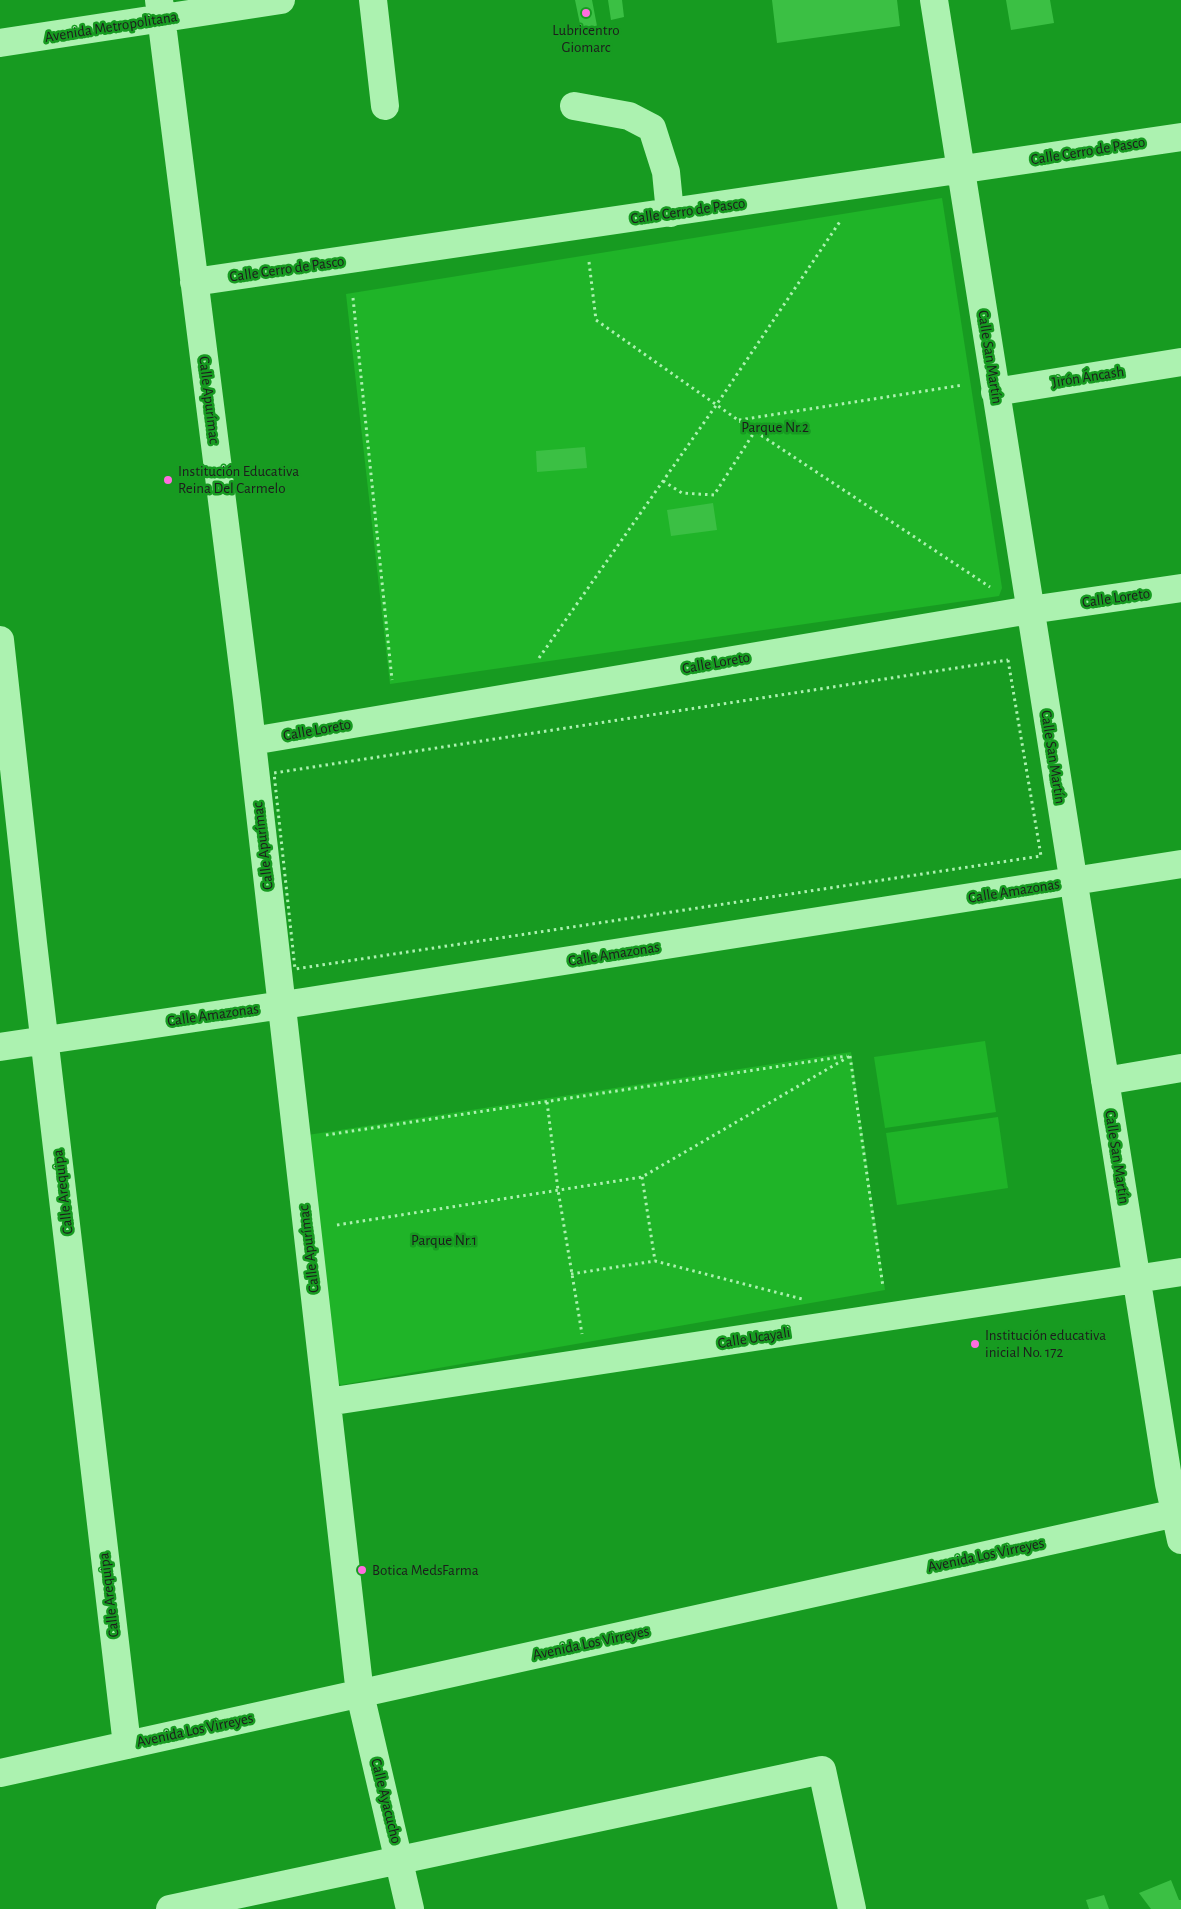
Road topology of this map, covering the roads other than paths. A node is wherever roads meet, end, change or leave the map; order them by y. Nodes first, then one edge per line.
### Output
1 (281, 0) edge
2 (373, 0) edge
3 (934, 0) edge
4 (160, 10) edge
5 (0, 44) edge
6 (385, 106) dead end
7 (574, 106) dead end
8 (1181, 137) edge
9 (961, 171) junction
10 (670, 213) junction
11 (194, 282) junction
12 (1181, 362) edge
13 (996, 392) junction
14 (1181, 588) edge
15 (1030, 610) junction
16 (0, 640) edge
17 (252, 741) junction
18 (1181, 864) edge
19 (1073, 881) junction
20 (281, 1005) junction
21 (45, 1039) junction
22 (0, 1047) edge
23 (1181, 1068) edge
24 (1105, 1081) junction
25 (1181, 1272) edge
26 (1136, 1279) junction
27 (327, 1402) junction
28 (1177, 1513) edge
29 (1181, 1540) edge
30 (360, 1694) junction
31 (126, 1745) junction
32 (0, 1773) edge
33 (400, 1859) junction
34 (170, 1909) edge
35 (410, 1909) edge
36 (852, 1909) edge

1 - 4 street, Avenida Metropolitana
2 - 6 street
3 - 9 street, Calle San Martín
4 - 5 street, Avenida Metropolitana
4 - 11 street, Calle Apurímac
7 - 10 street
8 - 9 street, Calle Cerro de Pasco
9 - 10 street, Calle Cerro de Pasco
9 - 13 street, Calle San Martín
10 - 11 street, Calle Cerro de Pasco
11 - 17 street, Calle Apurímac
12 - 13 street, Jirón Áncash
13 - 15 street, Calle San Martín
14 - 15 street, Calle Loreto
15 - 17 street, Calle Loreto
15 - 19 street, Calle San Martín
16 - 21 street, Calle Arequipa
17 - 20 street, Calle Apurímac
18 - 19 street, Calle Amazonas
19 - 20 street, Calle Amazonas
19 - 24 street, Calle San Martín
20 - 21 street, Calle Amazonas
20 - 27 street, Calle Apurímac
21 - 22 street, Calle Amazonas
21 - 31 street, Calle Arequipa
23 - 24 street
24 - 26 street, Calle San Martín
25 - 26 street, Calle Ucayali
26 - 27 street, Calle Ucayali
26 - 28 street, Calle San Martín
27 - 30 street, Calle Apurímac
28 - 29 street, Calle San Martín
28 - 30 street, Avenida Los Virreyes
30 - 31 street, Avenida Los Virreyes
30 - 33 street, Calle Ayacucho
31 - 32 street, Avenida Los Virreyes
33 - 34 street
33 - 35 street, Calle Ayacucho
33 - 36 street

